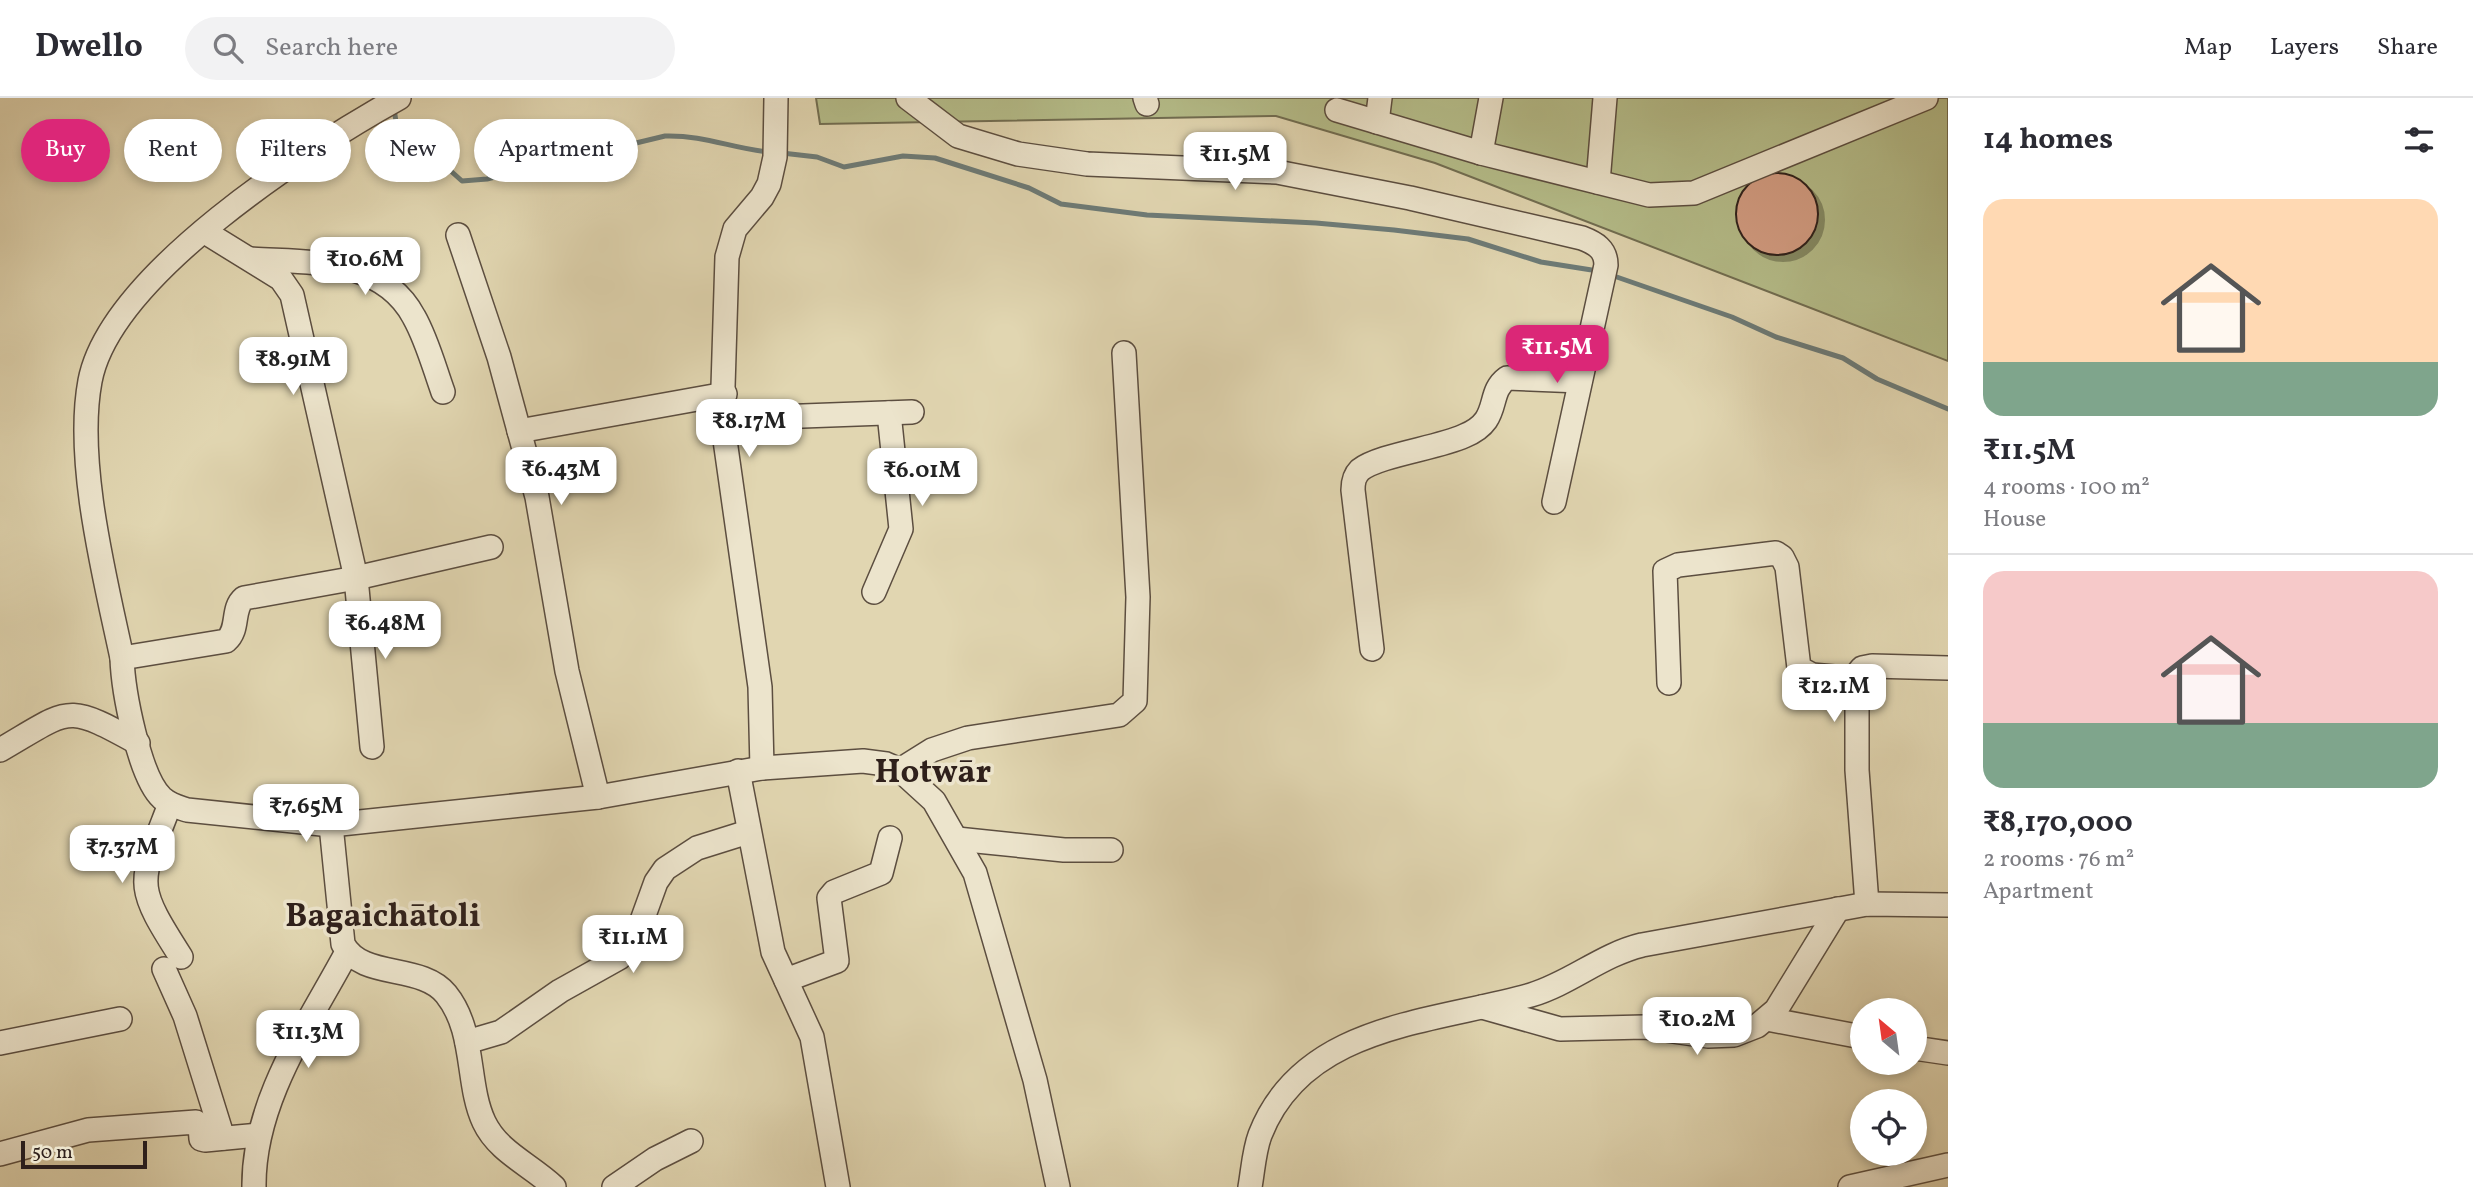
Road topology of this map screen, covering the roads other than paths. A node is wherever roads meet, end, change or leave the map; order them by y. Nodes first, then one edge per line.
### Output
1 (399, 98) edge
2 (776, 98) edge
3 (908, 98) edge
4 (1380, 98) edge
5 (1491, 98) edge
6 (1605, 98) edge
7 (1926, 98) edge
8 (1337, 110) dead end
9 (1377, 122) junction
10 (1481, 153) junction
11 (1598, 182) junction
12 (205, 232) junction
13 (458, 235) dead end
14 (248, 258) junction
15 (1124, 353) dead end
16 (1580, 381) junction
17 (443, 392) dead end
18 (725, 394) junction
19 (722, 419) junction
20 (519, 431) junction
21 (1554, 502) dead end
22 (491, 547) dead end
23 (356, 578) junction
24 (874, 592) dead end
25 (1372, 649) dead end
26 (122, 658) junction
27 (1948, 668) edge
28 (1856, 679) junction
29 (1669, 683) dead end
30 (138, 743) junction
31 (372, 747) dead end
32 (0, 750) edge
33 (762, 768) junction
34 (900, 770) junction
35 (738, 771) junction
36 (598, 797) junction
37 (170, 804) junction
38 (331, 824) junction
39 (748, 832) junction
40 (890, 838) dead end
41 (957, 839) junction
42 (1111, 850) dead end
43 (1867, 904) junction
44 (1948, 905) edge
45 (1838, 909) junction
46 (347, 952) junction
47 (786, 981) junction
48 (1479, 1006) junction
49 (1767, 1018) junction
50 (120, 1019) dead end
51 (1850, 1035) edge
52 (467, 1042) junction
53 (0, 1043) edge
54 (1927, 1050) edge
55 (1948, 1053) edge
56 (258, 1135) junction
57 (223, 1138) junction
58 (691, 1141) dead end
59 (0, 1154) edge
60 (1948, 1164) edge
61 (254, 1187) edge
62 (554, 1187) edge
63 (614, 1187) edge
64 (838, 1187) edge
65 (1058, 1187) edge
66 (1250, 1187) edge
67 (1850, 1187) edge

1 - 12 street
2 - 18 street
3 - 16 street
4 - 9 street
5 - 10 street
6 - 11 street
7 - 11 street
8 - 9 street
9 - 10 street
10 - 11 street
12 - 14 street
12 - 26 street
13 - 20 street
14 - 17 street
14 - 23 street
15 - 34 street
16 - 21 street
16 - 25 street
18 - 19 street
18 - 20 street
19 - 24 street
19 - 33 street
20 - 36 street
22 - 23 street
23 - 26 street
23 - 31 street
26 - 30 street
27 - 28 street
28 - 29 street
28 - 43 street
30 - 32 street
30 - 37 street
33 - 34 street
33 - 35 street
34 - 41 street
35 - 36 street
35 - 39 street
36 - 38 street
37 - 38 street
37 - 57 street
38 - 46 street
39 - 47 street
39 - 52 street
40 - 47 street
41 - 42 street
41 - 65 street
43 - 44 street
43 - 45 street
45 - 48 street
45 - 49 street
46 - 52 street
46 - 56 street
47 - 64 street
48 - 49 street
48 - 66 street
49 - 51 street
50 - 53 street
52 - 62 street
54 - 55 street
56 - 57 street
56 - 61 street
57 - 59 street
58 - 63 street
60 - 67 street

